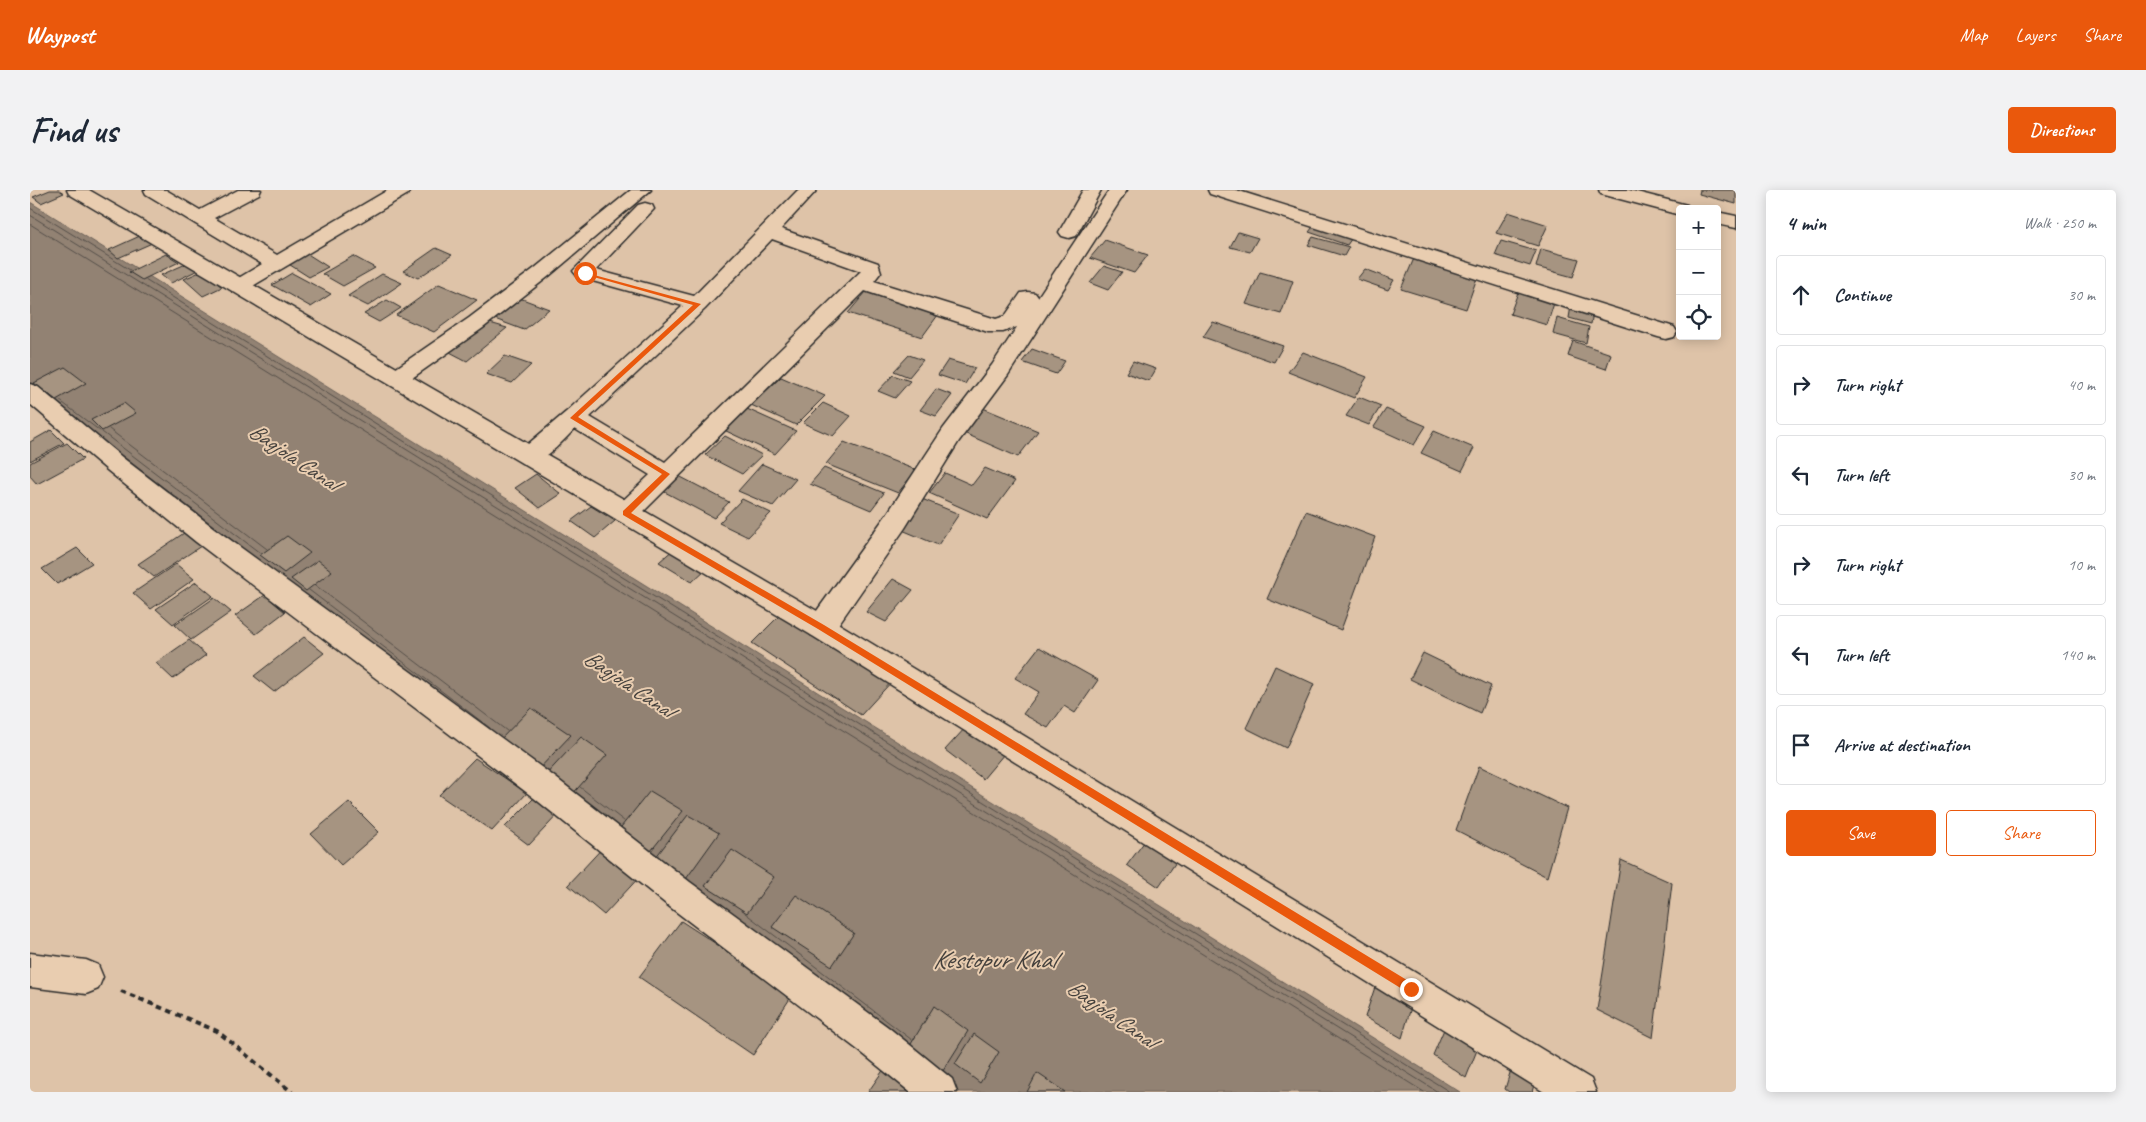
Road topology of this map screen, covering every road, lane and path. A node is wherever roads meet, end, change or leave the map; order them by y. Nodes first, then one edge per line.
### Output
1 (76, 190) edge
2 (153, 190) edge
3 (252, 190) edge
4 (401, 190) edge
5 (808, 190) edge
6 (1092, 190) edge
7 (1118, 190) edge
8 (1217, 190) edge
9 (1608, 190) edge
10 (647, 196) edge
11 (1676, 208) edge
12 (200, 218) junction
13 (1721, 219) edge
14 (1736, 222) edge
15 (768, 231) junction
16 (277, 264) junction
17 (861, 283) junction
18 (239, 286) junction
19 (698, 304) junction
20 (1666, 332) dead end
21 (397, 378) junction
22 (30, 392) edge
23 (574, 418) junction
24 (529, 456) junction
25 (667, 474) junction
26 (626, 513) junction
27 (821, 627) junction
28 (30, 970) edge
29 (86, 976) joint
30 (292, 1092) edge
31 (939, 1092) edge
32 (1578, 1092) edge

1 - 18 street
2 - 12 street
3 - 12 street
4 - 16 street
5 - 15 street
6 - 17 street
7 - 27 street
8 - 20 street
9 - 11 street
10 - 19 street
10 - 21 street
12 - 16 street
13 - 14 street
15 - 17 street
15 - 19 street
16 - 18 street
17 - 25 street
18 - 21 street
19 - 23 street
21 - 24 street
22 - 31 street
23 - 24 street
23 - 25 street
24 - 26 street
25 - 26 street
26 - 27 street
27 - 32 street
28 - 29 street
29 - 30 path

